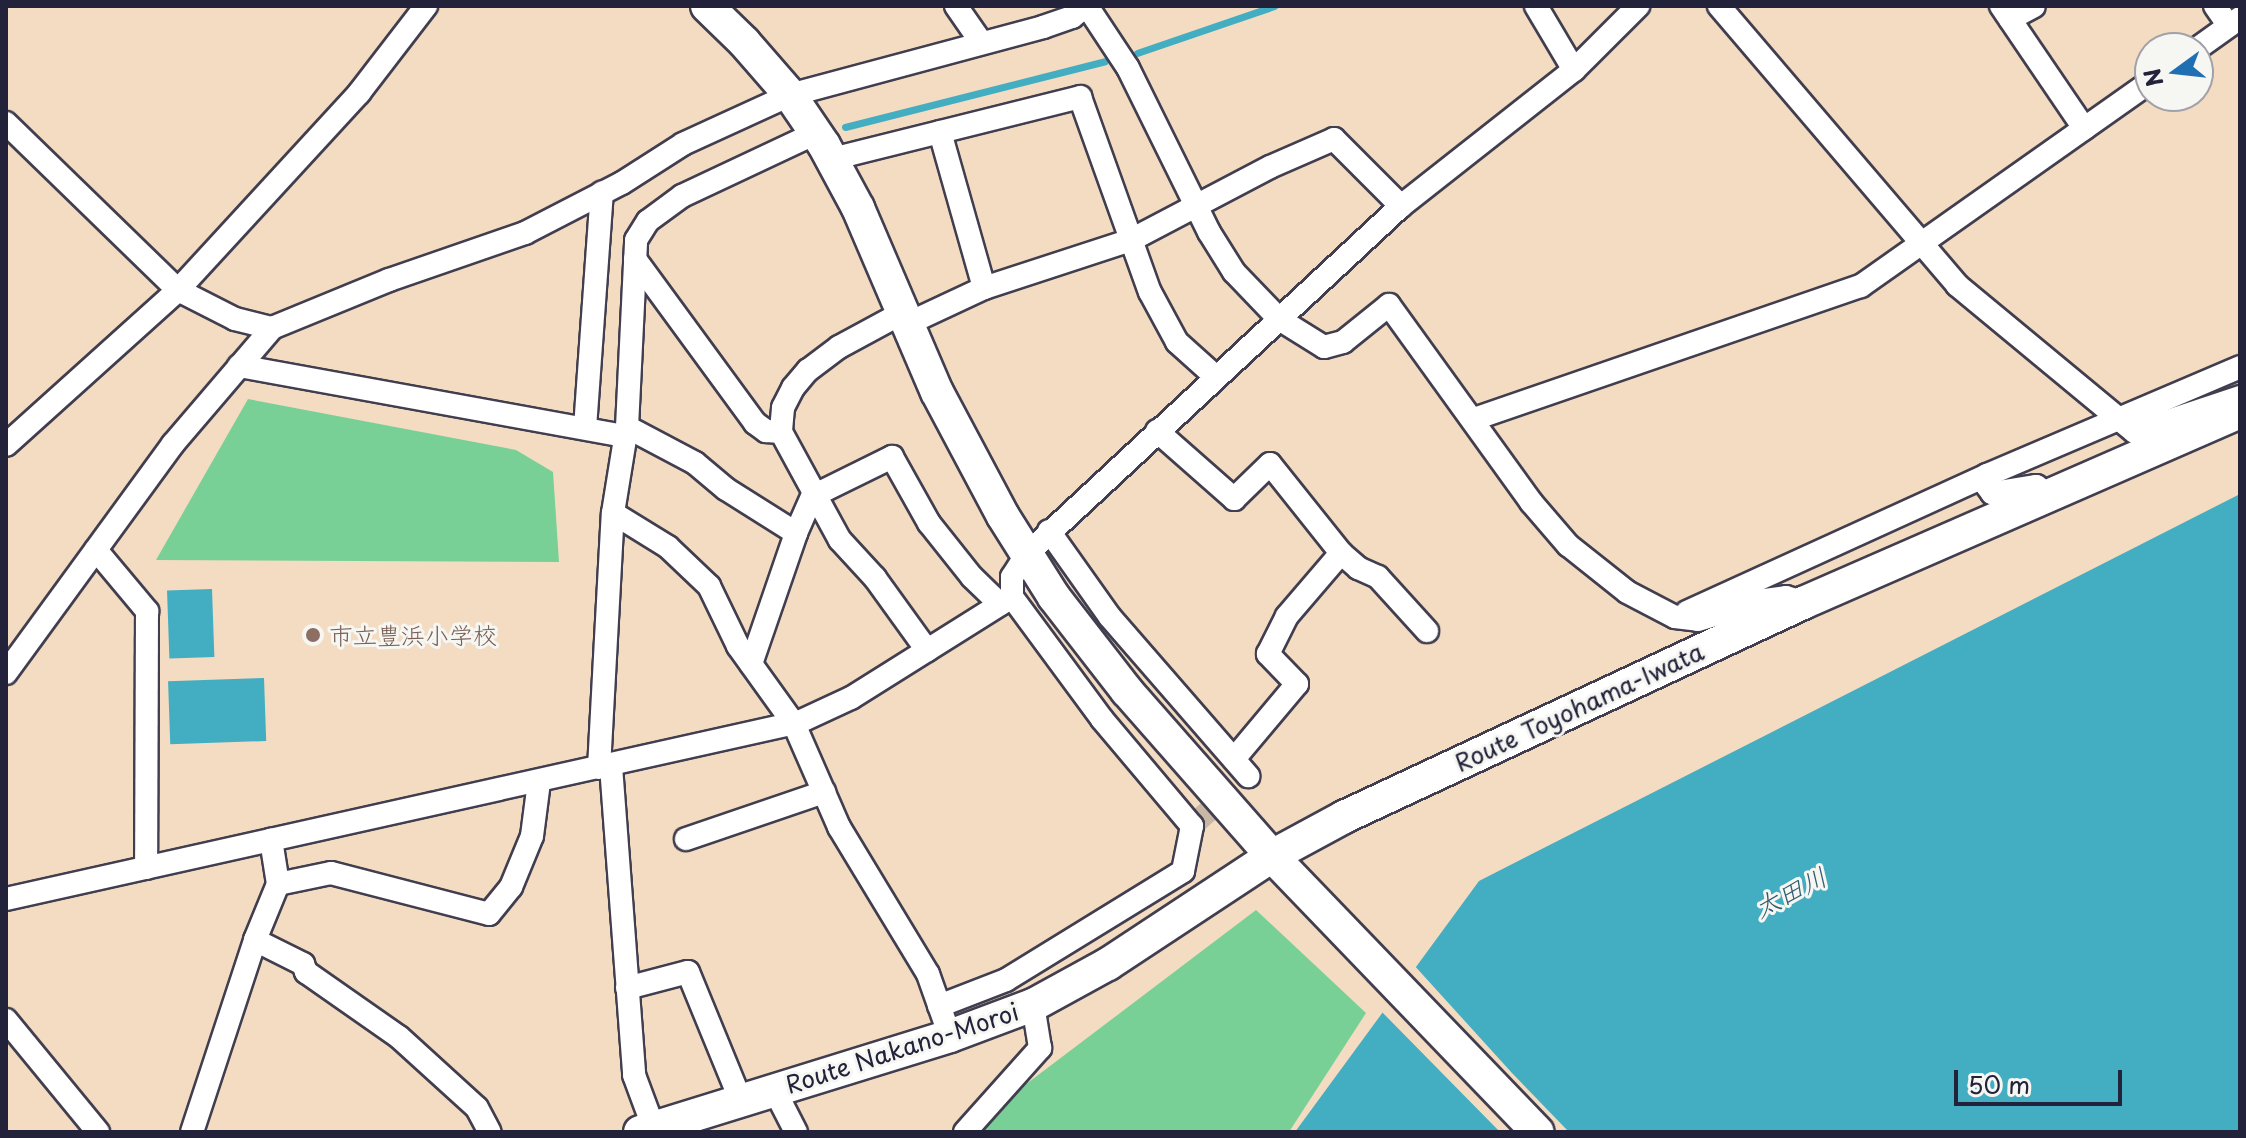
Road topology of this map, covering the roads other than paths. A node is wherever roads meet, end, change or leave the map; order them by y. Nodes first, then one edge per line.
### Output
1 (426, 6) edge
2 (956, 6) edge
3 (1086, 6) edge
4 (1536, 6) edge
5 (1638, 6) edge
6 (1719, 6) edge
7 (2034, 6) edge
8 (2215, 6) edge
9 (714, 8) edge
10 (2006, 12) edge
11 (2234, 22) edge
12 (2214, 36) edge
13 (981, 42) junction
14 (1574, 70) junction
15 (2134, 93) edge
16 (790, 95) junction
17 (6, 123) edge
18 (2084, 128) junction
19 (940, 132) junction
20 (824, 146) junction
21 (602, 193) junction
22 (1401, 206) junction
23 (1197, 207) junction
24 (1131, 240) junction
25 (1921, 244) junction
26 (635, 259) junction
27 (984, 288) junction
28 (178, 290) junction
29 (904, 319) junction
30 (1279, 319) junction
31 (272, 328) junction
32 (239, 366) junction
33 (2240, 367) edge
34 (1216, 377) junction
35 (2240, 397) edge
36 (2240, 412) edge
37 (1474, 419) junction
38 (2120, 420) junction
39 (585, 428) junction
40 (627, 431) junction
41 (1157, 431) junction
42 (781, 432) junction
43 (6, 445) edge
44 (1987, 475) junction
45 (816, 492) junction
46 (2049, 495) junction
47 (613, 513) junction
48 (1049, 531) junction
49 (796, 533) junction
50 (96, 550) junction
51 (1341, 553) junction
52 (1027, 554) junction
53 (1006, 600) junction
54 (1803, 603) junction
55 (1675, 617) junction
56 (1427, 631) dead end
57 (927, 650) junction
58 (751, 664) junction
59 (6, 673) edge
60 (794, 724) junction
61 (605, 767) junction
62 (539, 782) junction
63 (824, 792) junction
64 (686, 839) dead end
65 (271, 840) junction
66 (1272, 856) junction
67 (146, 868) junction
68 (278, 884) junction
69 (6, 899) edge
70 (255, 940) junction
71 (627, 988) junction
72 (1033, 1005) junction
73 (939, 1006) junction
74 (6, 1020) edge
75 (950, 1036) junction
76 (774, 1089) junction
77 (740, 1099) junction
78 (659, 1128) edge
79 (98, 1132) edge
80 (192, 1132) edge
81 (490, 1132) edge
82 (796, 1132) edge
83 (965, 1132) edge
84 (1538, 1132) edge

1 - 28 street
2 - 13 street
3 - 13 street
3 - 23 street
4 - 14 street
5 - 14 street
6 - 25 street
7 - 10 street
8 - 11 street
9 - 16 main road
10 - 18 street
11 - 12 street
13 - 16 street
14 - 22 street
15 - 18 street
16 - 20 main road
16 - 21 street
17 - 28 street
18 - 25 street
19 - 20 street
19 - 24 street
19 - 27 street
20 - 26 street
20 - 29 main road
21 - 31 street
21 - 39 street
22 - 23 street
22 - 30 street
23 - 24 street
23 - 30 street
24 - 27 street
24 - 34 street
25 - 37 street
25 - 38 street
26 - 40 street
26 - 42 street
27 - 29 street
28 - 31 street
28 - 43 street
29 - 42 street
29 - 52 main road
30 - 34 street
30 - 37 street
31 - 32 street
32 - 39 street
32 - 50 street
33 - 38 street
34 - 41 street
35 - 38 street
36 - 46 main road, Route Toyohama-Iwata
37 - 55 street
38 - 44 street
39 - 40 street
40 - 47 street
40 - 49 street
41 - 48 street
41 - 51 street
42 - 45 street
44 - 46 street
44 - 55 street
45 - 49 street
45 - 53 street
45 - 57 street
46 - 54 main road, Route Toyohama-Iwata
47 - 58 street
47 - 61 street
48 - 51 street
48 - 52 street
49 - 58 street
50 - 59 street
50 - 67 street
51 - 56 street
52 - 53 street
52 - 66 main road
53 - 57 street
53 - 73 street
54 - 55 street
54 - 66 main road, Route Toyohama-Iwata
57 - 60 street
58 - 60 street
60 - 61 street
60 - 63 street
61 - 62 street
61 - 71 street
62 - 65 street
62 - 68 street
63 - 64 street
63 - 73 street
65 - 67 street
65 - 68 street
66 - 72 main road, Route Nakano-Moroi
66 - 84 main road
67 - 69 street
68 - 70 street
70 - 80 street
70 - 81 street
71 - 77 street
71 - 78 street
72 - 75 main road, Route Nakano-Moroi
72 - 83 street
73 - 75 street
74 - 79 street
75 - 76 main road, Route Nakano-Moroi
76 - 77 main road, Route Nakano-Moroi
76 - 82 street
77 - 78 main road, Route Nakano-Moroi

